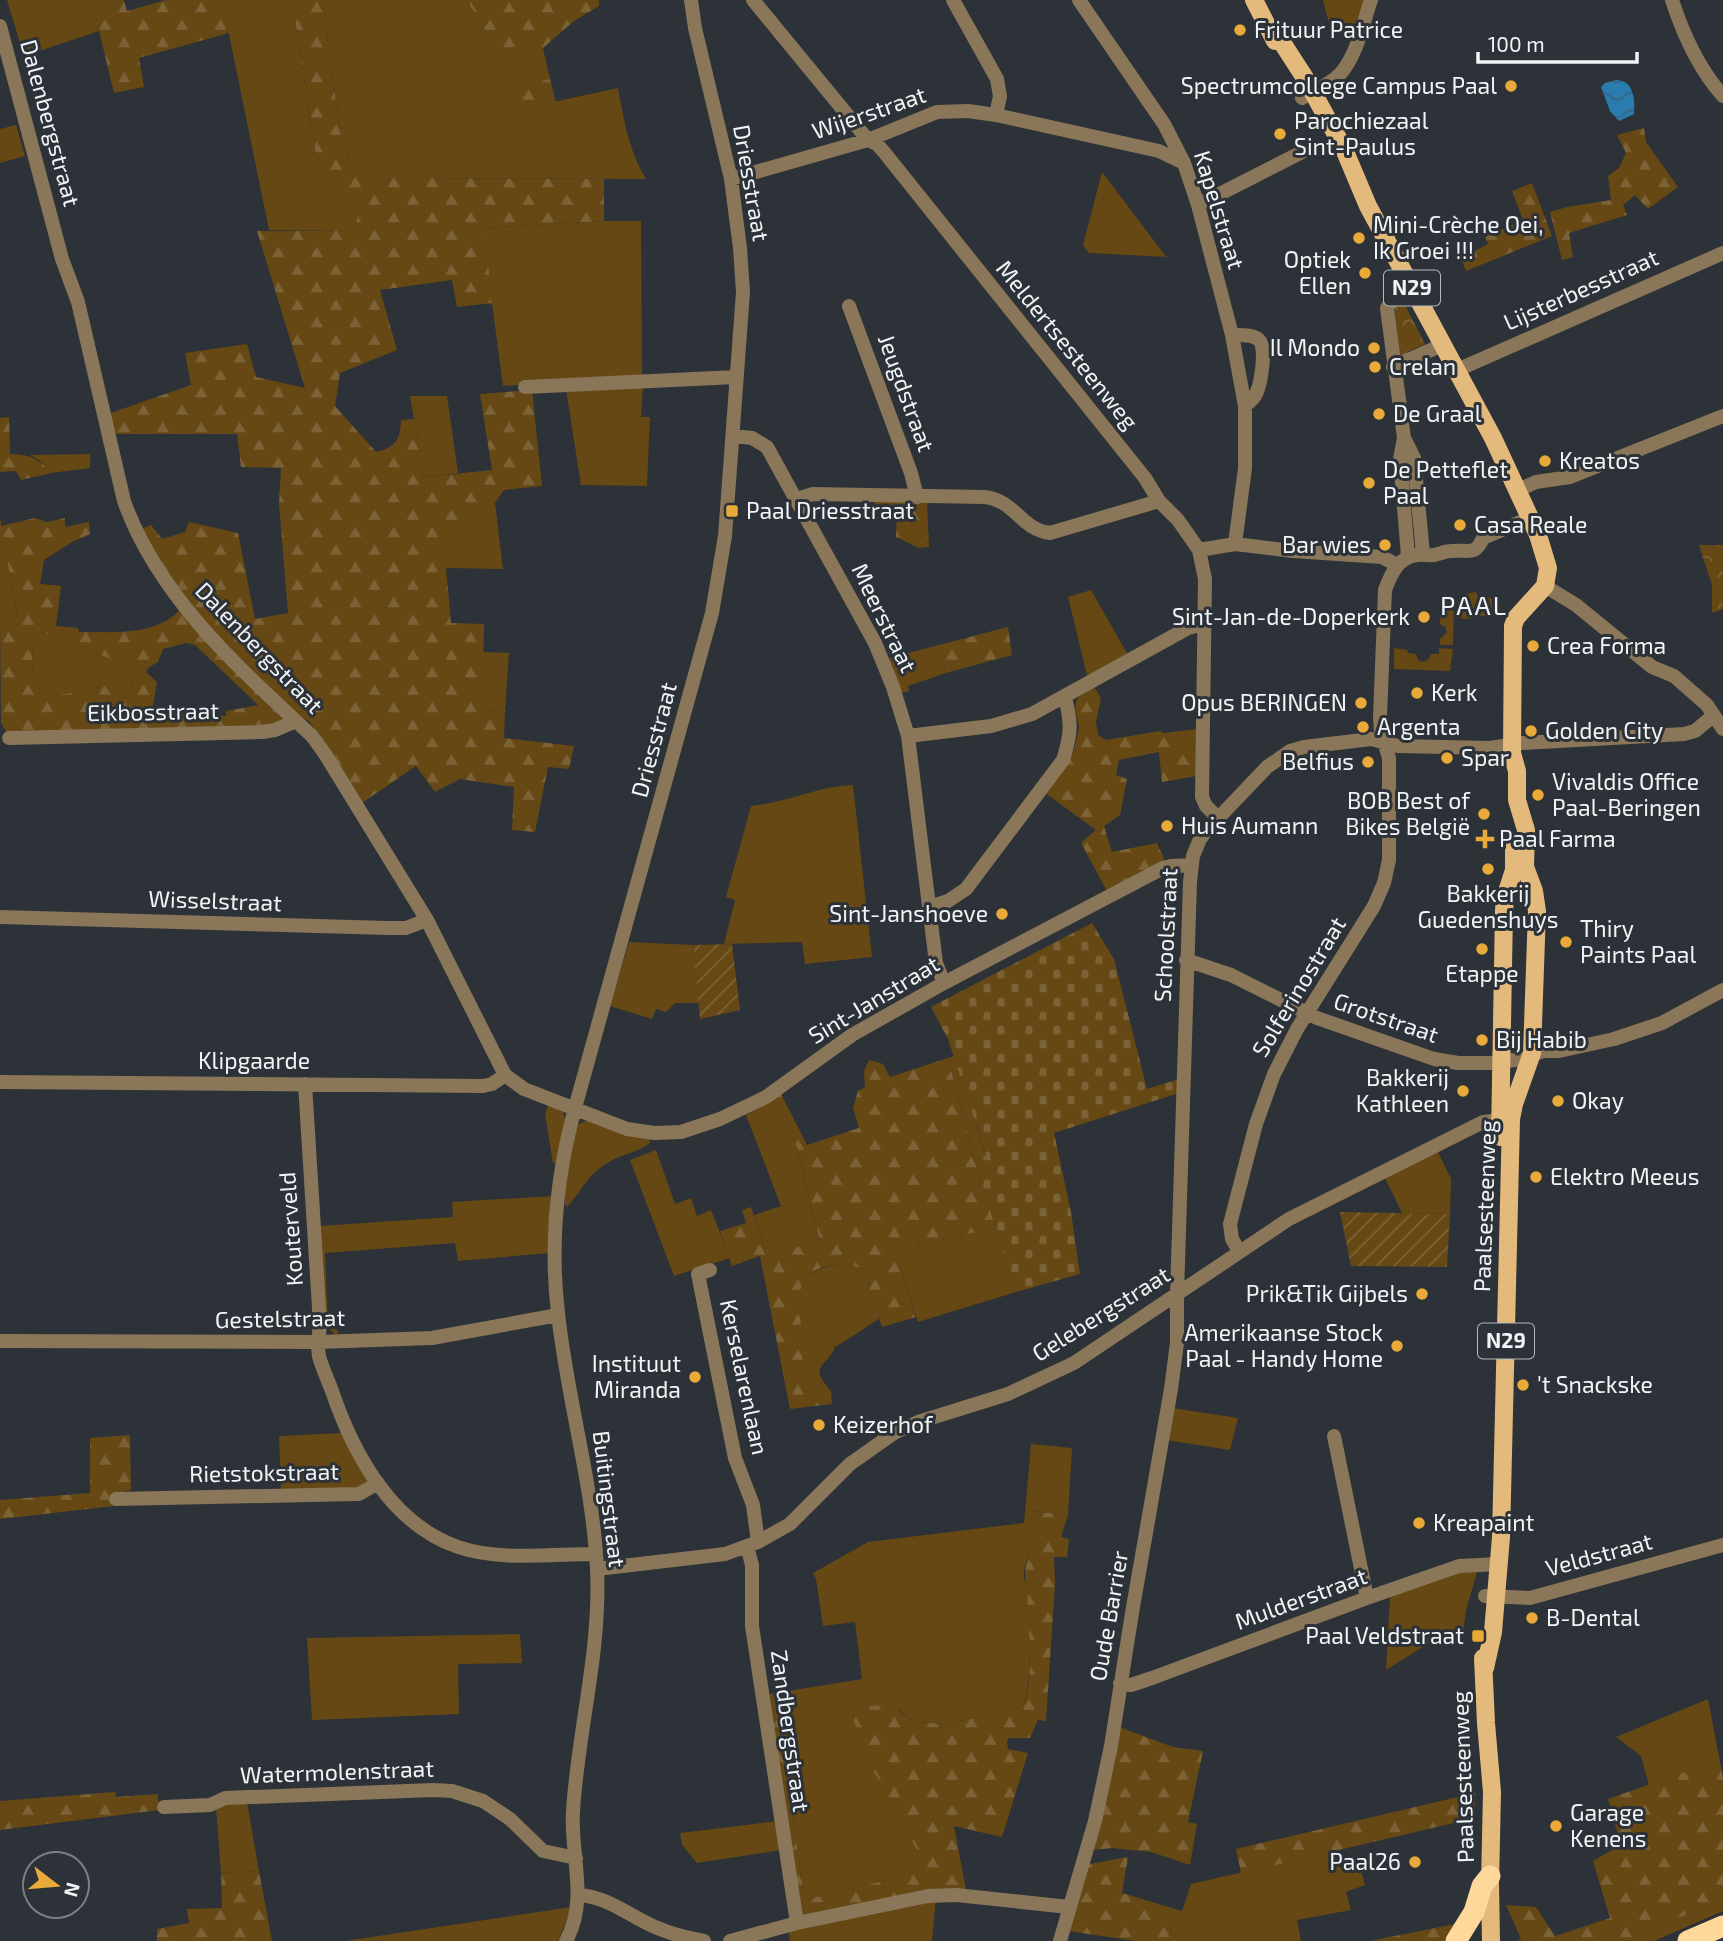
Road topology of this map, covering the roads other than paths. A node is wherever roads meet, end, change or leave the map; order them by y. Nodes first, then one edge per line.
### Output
1 (691, 0) edge
2 (753, 0) edge
3 (953, 0) edge
4 (1079, 0) edge
5 (1254, 0) edge
6 (1371, 0) edge
7 (1672, 0) edge
8 (0, 26) edge
9 (1307, 95) junction
10 (1723, 96) edge
11 (996, 115) junction
12 (1164, 124) junction
13 (868, 140) junction
14 (1147, 148) junction
15 (1304, 151) dead end
16 (1184, 163) junction
17 (731, 179) junction
18 (1198, 205) junction
19 (1723, 253) edge
20 (1412, 288) junction
21 (849, 306) dead end
22 (1232, 335) junction
23 (1442, 345) junction
24 (1393, 367) junction
25 (1457, 370) junction
26 (736, 377) junction
27 (525, 387) dead end
28 (1245, 406) junction
29 (1723, 416) edge
30 (733, 436) junction
31 (1518, 490) junction
32 (917, 497) junction
33 (797, 499) junction
34 (1159, 501) junction
35 (1530, 518) junction
36 (1234, 544) junction
37 (1199, 550) junction
38 (1411, 558) junction
39 (1545, 586) junction
40 (1205, 624) junction
41 (1065, 698) junction
42 (1713, 716) junction
43 (296, 721) junction
44 (1723, 729) edge
45 (908, 736) junction
46 (9, 738) dead end
47 (1386, 743) junction
48 (1512, 748) junction
49 (1218, 818) junction
50 (1192, 865) junction
51 (930, 907) junction
52 (0, 917) edge
53 (427, 920) junction
54 (1186, 960) junction
55 (944, 983) junction
56 (1723, 990) edge
57 (1307, 1013) junction
58 (1532, 1053) junction
59 (1500, 1062) junction
60 (505, 1075) junction
61 (0, 1082) edge
62 (305, 1084) junction
63 (575, 1108) junction
64 (1506, 1120) junction
65 (1239, 1251) junction
66 (710, 1270) dead end
67 (1177, 1294) junction
68 (558, 1315) junction
69 (0, 1341) edge
70 (318, 1342) junction
71 (1334, 1436) dead end
72 (378, 1483) junction
73 (116, 1499) dead end
74 (752, 1544) junction
75 (1723, 1545) edge
76 (596, 1561) junction
77 (1493, 1564) junction
78 (1491, 1596) junction
79 (1367, 1598) junction
80 (1120, 1684) junction
81 (164, 1807) dead end
82 (576, 1858) junction
83 (1490, 1880) junction
84 (579, 1895) junction
85 (1069, 1907) junction
86 (797, 1923) junction
87 (1723, 1926) edge
88 (569, 1940) edge
89 (704, 1941) edge
90 (730, 1941) edge
91 (1060, 1941) edge
92 (1456, 1941) edge
93 (1481, 1941) edge
94 (1491, 1941) edge
95 (1688, 1941) edge

1 - 17 street, Driesstraat
2 - 13 street, Meldertsesteenweg
3 - 11 street
4 - 12 street, Kapelstraat
5 - 9 main road, N29
6 - 9 street
7 - 10 street
8 - 43 street, Dalenbergstraat
9 - 20 main road, N29
11 - 13 street, Wijerstraat
11 - 14 street, Wijerstraat
12 - 14 street
12 - 16 street, Kapelstraat
13 - 17 street, Wijerstraat
13 - 34 street, Meldertsesteenweg
14 - 16 street, Wijerstraat
15 - 18 street
16 - 18 street, Kapelstraat
17 - 26 street, Driesstraat
18 - 22 street, Kapelstraat
19 - 25 street, Lijsterbesstraat
20 - 23 main road, N29
20 - 24 street
21 - 32 street, Jeugdstraat
22 - 28 street, Kapelstraat
22 - 28 street, Kapelstraat
23 - 24 street
23 - 25 main road, N29
24 - 38 street
25 - 31 main road, N29
26 - 27 street
26 - 30 street, Driesstraat
28 - 36 street, Kapelstraat
29 - 31 street
30 - 33 street, Meerstraat
30 - 63 street, Driesstraat
31 - 35 main road, N29
32 - 33 street
32 - 34 street
33 - 45 street, Meerstraat
34 - 37 street, Meldertsesteenweg
35 - 38 street
35 - 39 main road, N29
36 - 37 street
36 - 38 street
37 - 40 street
38 - 47 street, Solferinostraat
39 - 42 street
39 - 48 main road, Paalsesteenweg / N29
40 - 41 street
40 - 49 street
41 - 45 street
41 - 51 street
42 - 44 street
42 - 48 street
43 - 46 street, Eikbosstraat
43 - 53 street, Dalenbergstraat
45 - 51 street, Meerstraat
47 - 48 street
47 - 49 street
47 - 57 street, Solferinostraat
48 - 58 main road, Paalsesteenweg / N29
48 - 59 main road, Paalsesteenweg / N29
49 - 50 street, Schoolstraat
50 - 54 street, Schoolstraat
50 - 55 street, Sint-Janstraat
51 - 55 street, Meerstraat
52 - 53 street, Wisselstraat
53 - 60 street, Dalenbergstraat
54 - 57 street, Grotstraat
54 - 67 street, Schoolstraat
55 - 63 street, Sint-Janstraat
56 - 58 street, Grotstraat
57 - 59 street, Grotstraat
57 - 65 street, Solferinostraat
58 - 59 street, Grotstraat
58 - 64 main road, Paalsesteenweg / N29
59 - 64 main road, Paalsesteenweg / N29
60 - 62 street, Klipgaarde
60 - 63 street
61 - 62 street, Klipgaarde
62 - 70 street, Kouterveld
63 - 68 street, Buitingstraat
64 - 65 street, Gelebergstraat
64 - 77 main road, Paalsesteenweg / N29
65 - 67 street, Gelebergstraat
66 - 74 street, Kerselarenlaan
67 - 74 street, Gelebergstraat
67 - 80 street, Oude Barrier
68 - 70 street, Gestelstraat
68 - 76 street, Buitingstraat
69 - 70 street, Gestelstraat
70 - 72 street, Kouterveld
71 - 79 street
72 - 73 street, Rietstokstraat
72 - 76 street
74 - 76 street, Gelebergstraat
74 - 86 street, Zandbergstraat
75 - 78 street, Veldstraat
76 - 82 street, Buitingstraat
77 - 78 main road, Paalsesteenweg / N29
77 - 79 street, Mulderstraat
78 - 83 main road, Paalsesteenweg / N29
79 - 80 street, Mulderstraat
80 - 85 street, Oude Barrier
81 - 82 street, Watermolenstraat
82 - 84 street, Buitingstraat
83 - 92 highway
83 - 93 main road, Paalsesteenweg / N29
83 - 94 main road, Paalsesteenweg / N29
84 - 88 street, Buitingstraat
84 - 89 street
85 - 86 street
85 - 91 street, Oude Barrier
86 - 90 street
87 - 95 highway

